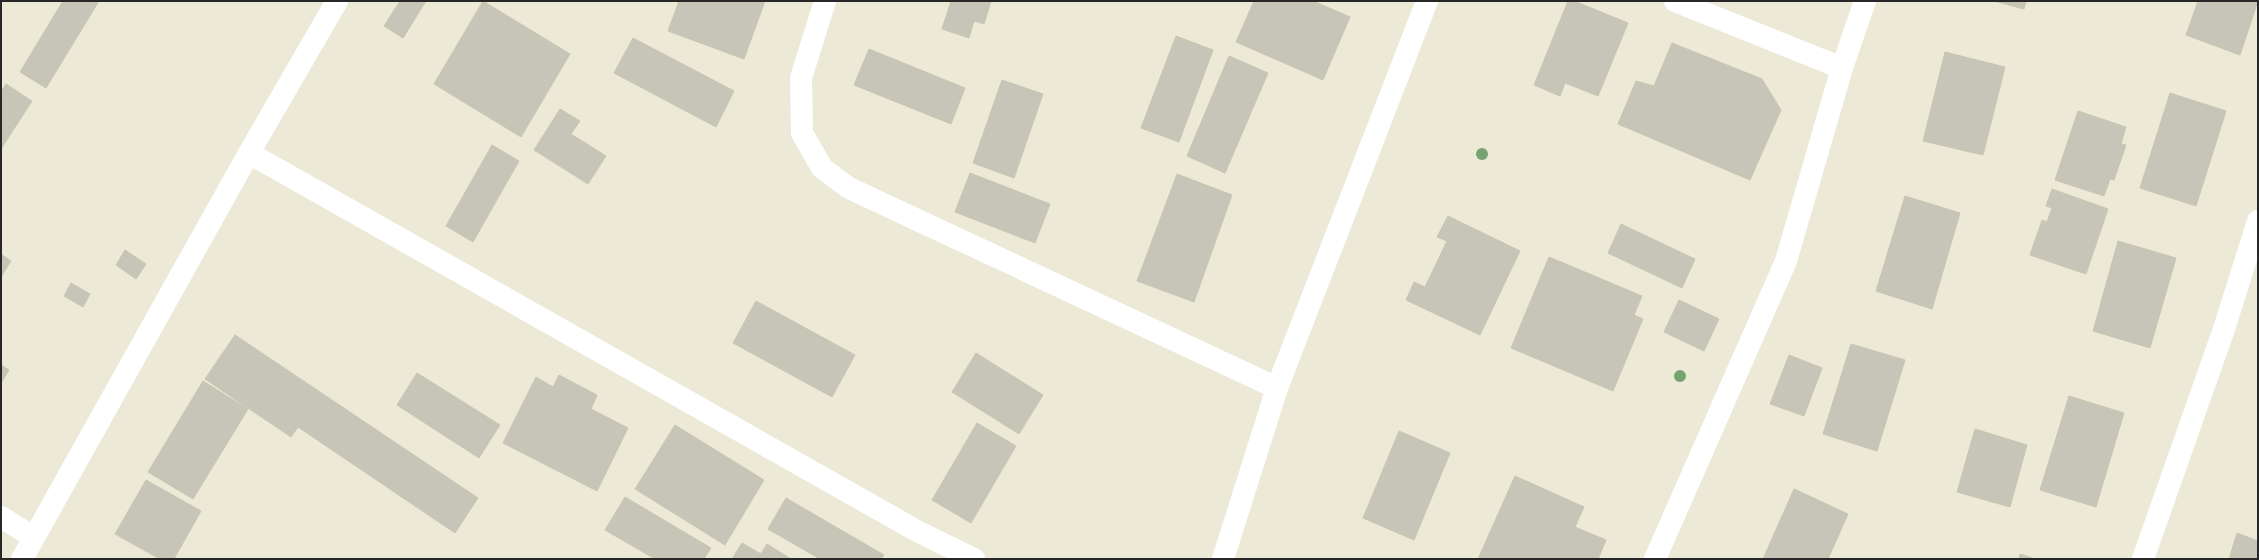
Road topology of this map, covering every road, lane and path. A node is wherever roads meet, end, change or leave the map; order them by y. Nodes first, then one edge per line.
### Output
1 (337, 1) edge
2 (825, 1) edge
3 (1427, 1) edge
4 (1675, 1) edge
5 (1865, 1) edge
6 (1842, 68) junction
7 (249, 153) junction
8 (2258, 221) edge
9 (1277, 388) junction
10 (1, 518) edge
11 (33, 537) junction
12 (22, 559) edge
13 (974, 559) edge
14 (1223, 559) edge
15 (1655, 559) edge
16 (2143, 559) edge

1 - 7 street
2 - 9 street
3 - 9 street
4 - 6 street
5 - 6 street
6 - 15 street
7 - 11 street
7 - 13 street
8 - 16 street
9 - 14 street
10 - 11 street
11 - 12 street

